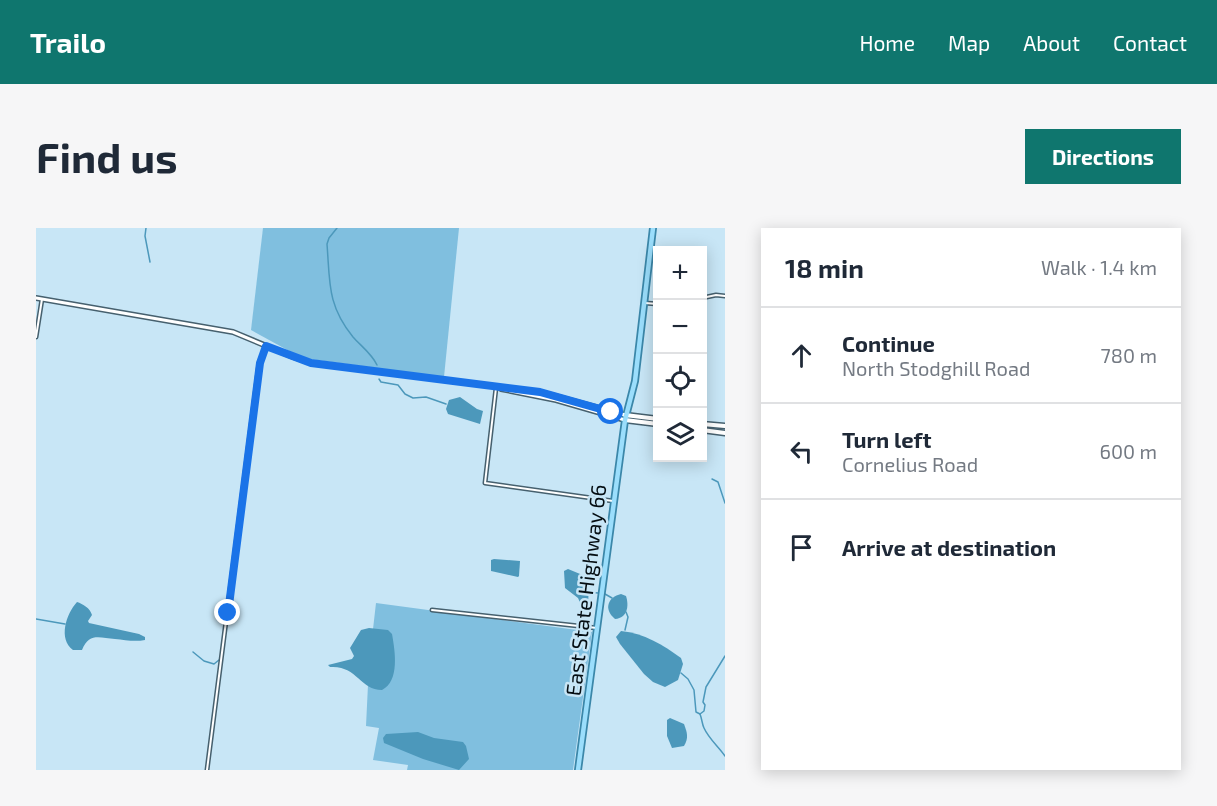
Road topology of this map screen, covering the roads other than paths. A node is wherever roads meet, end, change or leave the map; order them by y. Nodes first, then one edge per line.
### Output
1 (653, 228) edge
2 (725, 296) edge
3 (707, 297) edge
4 (36, 298) edge
5 (42, 299) junction
6 (644, 302) junction
7 (653, 303) edge
8 (36, 337) edge
9 (266, 346) junction
10 (496, 388) junction
11 (625, 417) junction
12 (653, 419) edge
13 (653, 423) edge
14 (707, 424) edge
15 (725, 426) edge
16 (707, 431) edge
17 (725, 433) edge
18 (613, 501) junction
19 (432, 610) dead end
20 (597, 628) junction
21 (207, 770) edge
22 (579, 770) edge

1 - 6 main road, East State Highway 66
2 - 3 street
4 - 5 street
5 - 8 street
5 - 9 street
6 - 7 street
6 - 11 main road, East State Highway 66
9 - 10 street
9 - 21 street
10 - 11 street
10 - 18 street
11 - 12 main road
11 - 13 main road
11 - 18 main road, East State Highway 66
14 - 15 main road
16 - 17 main road
18 - 20 main road, East State Highway 66
19 - 20 street
20 - 22 main road, East State Highway 66

